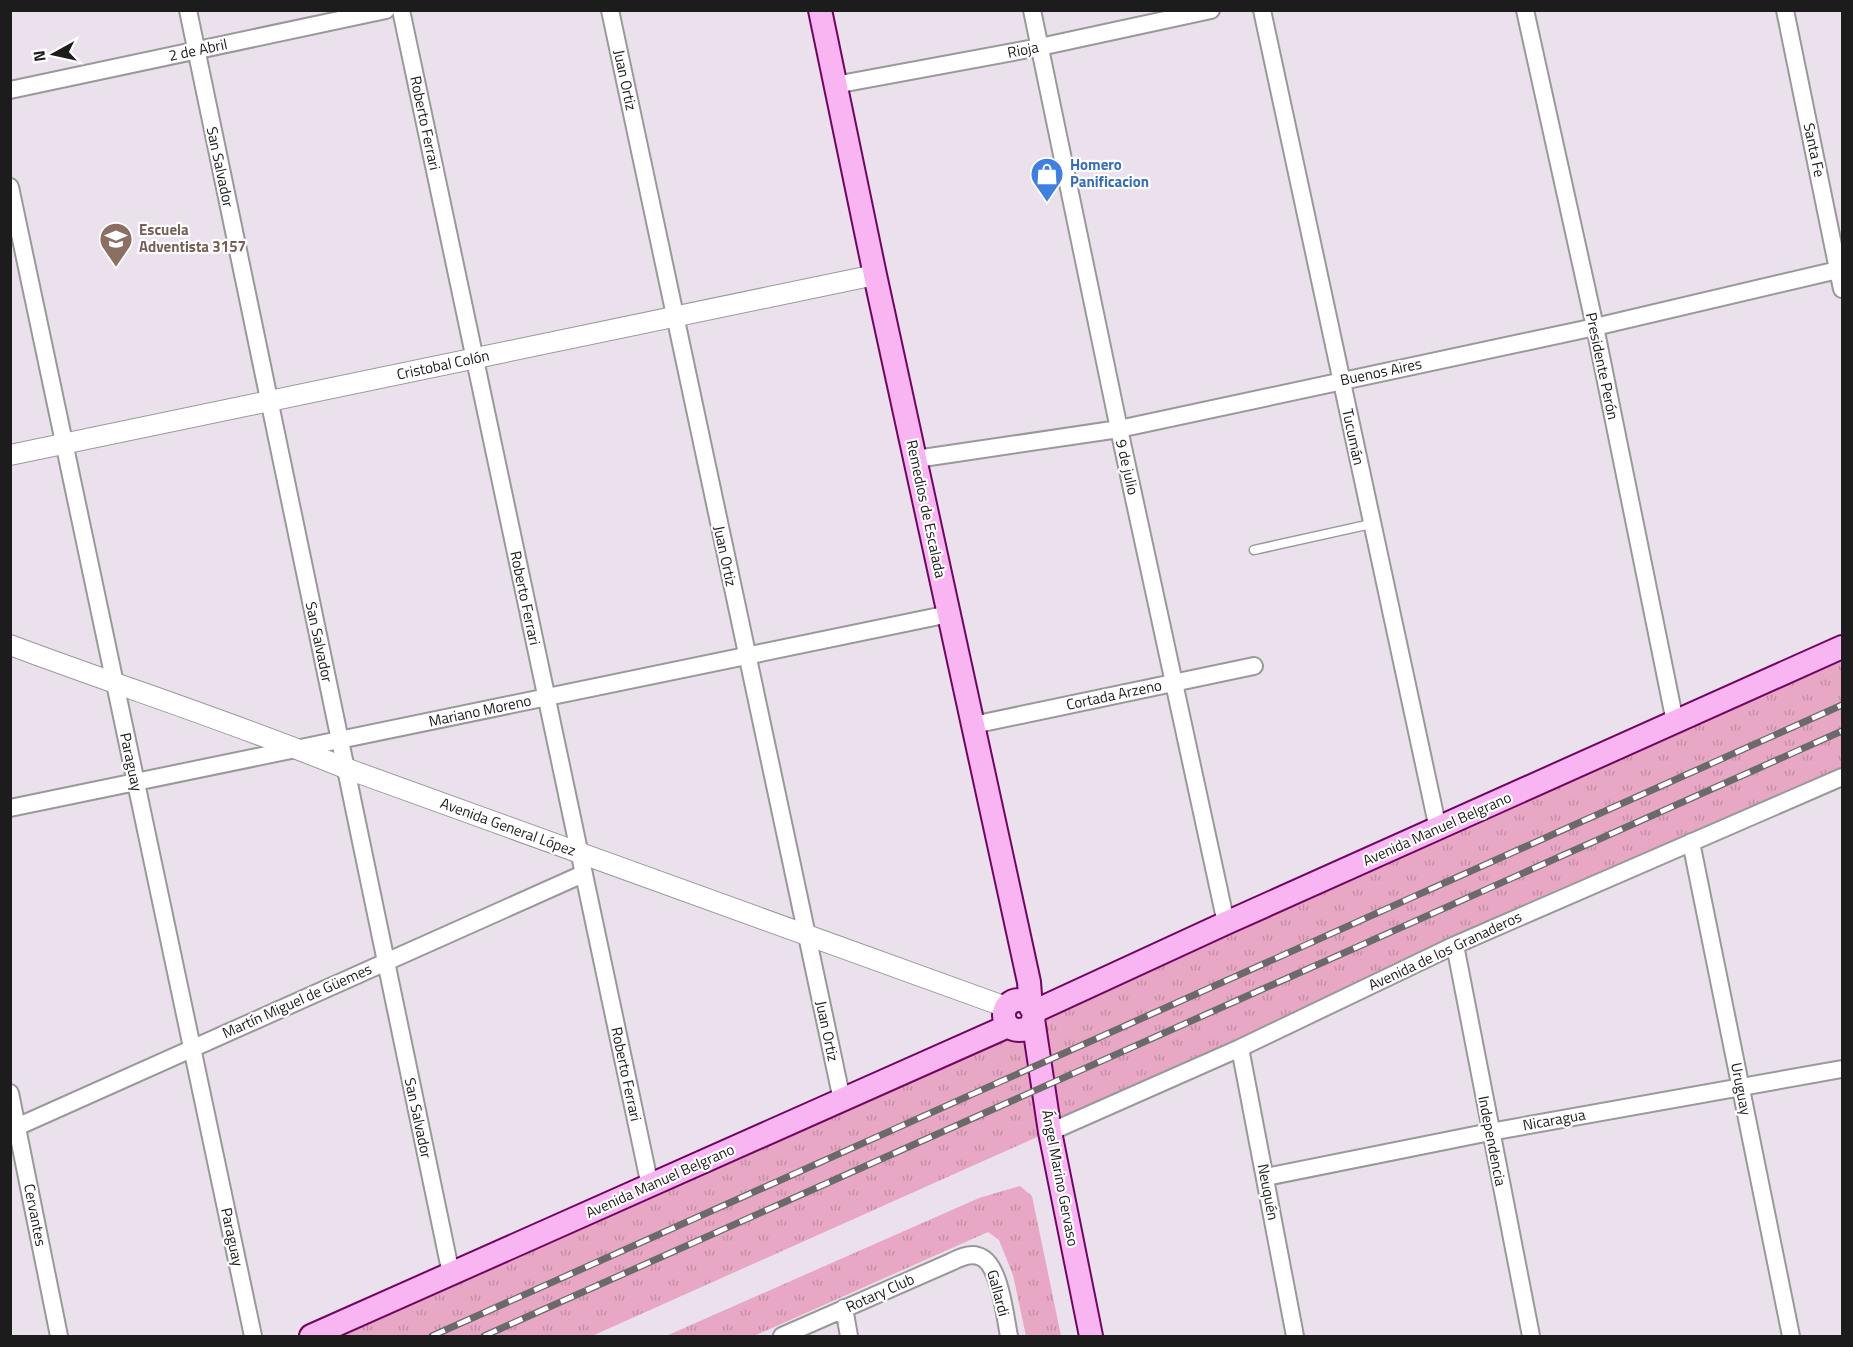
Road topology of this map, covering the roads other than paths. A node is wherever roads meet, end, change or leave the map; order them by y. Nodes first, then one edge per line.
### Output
1 (188, 10) edge
2 (386, 10) edge
3 (401, 10) edge
4 (610, 10) edge
5 (820, 10) edge
6 (1032, 10) edge
7 (1210, 10) edge
8 (1262, 10) edge
9 (1525, 10) edge
10 (1785, 10) edge
11 (1040, 47) junction
12 (196, 51) junction
13 (835, 85) junction
14 (10, 90) edge
15 (10, 187) edge
16 (1840, 269) edge
17 (875, 275) junction
18 (1842, 289) edge
19 (675, 318) junction
20 (1595, 327) junction
21 (474, 359) junction
22 (1341, 381) junction
23 (269, 401) junction
24 (1119, 429) junction
25 (64, 443) junction
26 (10, 455) edge
27 (916, 459) junction
28 (1371, 524) junction
29 (1254, 550) dead end
30 (949, 614) junction
31 (10, 645) edge
32 (1842, 647) edge
33 (747, 656) junction
34 (1254, 666) dead end
35 (1175, 682) junction
36 (115, 684) junction
37 (546, 697) junction
38 (1675, 722) junction
39 (973, 725) junction
40 (339, 740) junction
41 (297, 748) junction
42 (345, 768) junction
43 (1842, 777) edge
44 (136, 782) junction
45 (10, 808) edge
46 (1438, 828) junction
47 (1691, 842) junction
48 (579, 852) junction
49 (583, 874) junction
50 (1226, 923) junction
51 (806, 936) junction
52 (1455, 945) junction
53 (385, 962) junction
54 (1032, 1013) junction
55 (1007, 1017) junction
56 (192, 1047) junction
57 (1240, 1048) junction
58 (1842, 1069) edge
59 (1741, 1087) junction
60 (10, 1093) edge
61 (842, 1100) junction
62 (14, 1128) edge
63 (1050, 1132) junction
64 (1490, 1132) junction
65 (1266, 1177) junction
66 (650, 1186) junction
67 (979, 1256) joint
68 (451, 1274) junction
69 (844, 1308) junction
70 (59, 1336) edge
71 (253, 1336) edge
72 (311, 1336) edge
73 (782, 1336) edge
74 (849, 1336) edge
75 (1009, 1336) edge
76 (1090, 1336) edge
77 (1295, 1336) edge
78 (1531, 1336) edge
79 (1791, 1336) edge

1 - 12 street, San Salvador
2 - 12 street, 2 de Abril
3 - 21 street, Roberto Ferrari
4 - 19 street, Juan Ortiz
5 - 13 main road, Remedios de Escalada
6 - 11 street, 9 de julio
7 - 11 street, Rioja
8 - 22 street, Tucumán
9 - 20 street, Presidente Perón
10 - 16 street, Santa Fe
11 - 13 street, Rioja
11 - 24 street, 9 de julio
12 - 14 street, 2 de Abril
12 - 23 street, San Salvador
13 - 17 main road, Remedios de Escalada
15 - 25 street, Paraguay
16 - 18 street, Santa Fe
16 - 20 street, Buenos Aires
17 - 19 street, Cristobal Colón
17 - 27 main road, Remedios de Escalada
19 - 21 street, Cristobal Colón
19 - 33 street, Juan Ortiz
20 - 22 street, Buenos Aires
20 - 38 street, Presidente Perón
21 - 23 street, Cristobal Colón
21 - 37 street, Roberto Ferrari
22 - 24 street, Buenos Aires
22 - 28 street, Tucumán
23 - 25 street, Cristobal Colón
23 - 40 street, San Salvador
24 - 27 street, Buenos Aires
24 - 35 street, 9 de julio
25 - 26 street, Cristobal Colón
25 - 36 street, Paraguay
27 - 30 main road, Remedios de Escalada
28 - 29 lane
28 - 46 street, Tucumán
30 - 33 street, Mariano Moreno
30 - 39 main road, Remedios de Escalada
31 - 36 street, Avenida General López
32 - 38 main road, Avenida Manuel Belgrano
33 - 37 street, Mariano Moreno
33 - 51 street, Juan Ortiz
34 - 35 street, Cortada Arzeno
35 - 39 street, Cortada Arzeno
35 - 50 street, 9 de julio
36 - 41 street, Avenida General López
36 - 44 street, Paraguay
37 - 40 street, Mariano Moreno
37 - 48 street, Roberto Ferrari
38 - 46 main road, Avenida Manuel Belgrano
39 - 54 main road, Remedios de Escalada
40 - 41 street, Mariano Moreno
40 - 42 street, San Salvador
41 - 42 street, Avenida General López
41 - 44 street, Mariano Moreno
42 - 48 street, Avenida General López
42 - 53 street, San Salvador
43 - 47 street, Avenida de los Granaderos
44 - 45 street, Mariano Moreno
44 - 56 street, Paraguay
46 - 50 main road, Avenida Manuel Belgrano
47 - 52 street, Avenida de los Granaderos
47 - 59 street, Uruguay
48 - 49 street, Roberto Ferrari
48 - 51 street, Avenida General López
49 - 53 street, Martín Miguel de Güemes
49 - 66 street, Roberto Ferrari
50 - 54 main road, Avenida Manuel Belgrano
51 - 55 street, Avenida General López
51 - 61 street, Juan Ortiz
52 - 57 street, Avenida de los Granaderos
52 - 64 street, Independencia
53 - 56 street, Martín Miguel de Güemes
53 - 68 street, San Salvador
54 - 55 main road, Avenida Manuel Belgrano
54 - 63 main road, Ángel Marino Gervaso
55 - 61 main road, Avenida Manuel Belgrano
56 - 62 street, Martín Miguel de Güemes
56 - 71 street, Paraguay
57 - 63 street, Avenida de los Granaderos
57 - 65 street, Neuquén
58 - 59 street, Nicaragua
59 - 64 street, Nicaragua
59 - 79 street, Uruguay
60 - 62 street, Cervantes
61 - 66 main road, Avenida Manuel Belgrano
62 - 70 street, Cervantes
63 - 76 main road, Ángel Marino Gervaso
64 - 65 street, Nicaragua
64 - 78 street, Independencia
65 - 77 street, Neuquén
66 - 68 main road, Avenida Manuel Belgrano
67 - 69 street, Rotary Club
67 - 75 street, Gallardi
68 - 72 main road, Avenida Manuel Belgrano
69 - 73 street, Rotary Club
69 - 74 street

